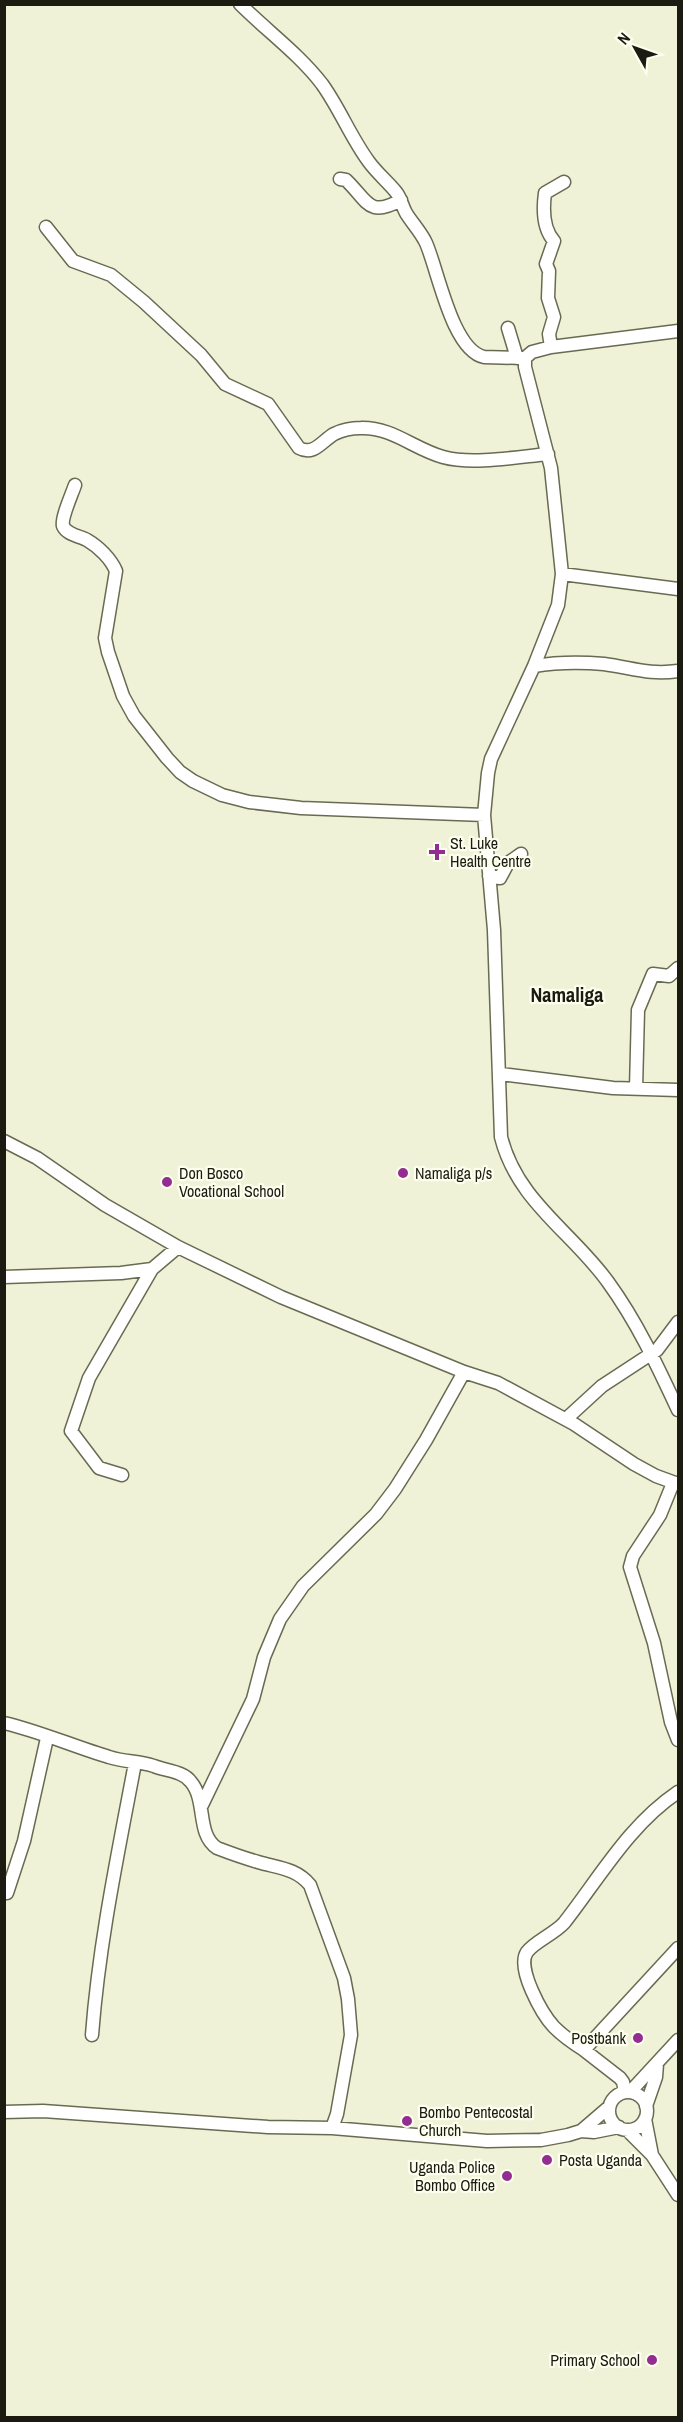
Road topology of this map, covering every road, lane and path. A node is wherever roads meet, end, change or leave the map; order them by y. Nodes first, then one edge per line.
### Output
1 (240, 4) edge
2 (340, 179) dead end
3 (564, 182) dead end
4 (400, 200) junction
5 (46, 228) dead end
6 (508, 328) dead end
7 (678, 331) edge
8 (551, 347) junction
9 (521, 358) junction
10 (548, 454) junction
11 (75, 485) dead end
12 (562, 574) junction
13 (678, 590) edge
14 (534, 666) junction
15 (678, 671) edge
16 (484, 815) junction
17 (521, 854) dead end
18 (489, 876) junction
19 (678, 968) edge
20 (501, 1074) junction
21 (636, 1089) junction
22 (678, 1090) edge
23 (4, 1141) edge
24 (178, 1247) junction
25 (152, 1269) junction
26 (4, 1277) edge
27 (678, 1322) edge
28 (652, 1353) junction
29 (464, 1372) junction
30 (678, 1410) edge
31 (566, 1419) junction
32 (122, 1475) dead end
33 (676, 1483) edge
34 (4, 1724) edge
35 (47, 1738) junction
36 (678, 1740) edge
37 (135, 1762) junction
38 (678, 1792) edge
39 (202, 1805) junction
40 (7, 1893) dead end
41 (678, 1948) edge
42 (92, 2035) dead end
43 (678, 2040) edge
44 (584, 2050) junction
45 (657, 2064) junction
46 (627, 2092) junction
47 (609, 2107) junction
48 (4, 2112) edge
49 (645, 2112) junction
50 (332, 2128) junction
51 (623, 2128) junction
52 (581, 2131) junction
53 (652, 2155) junction
54 (678, 2195) edge

1 - 4 street
2 - 4 street
3 - 8 street
4 - 9 street
5 - 10 street
6 - 9 street
7 - 8 street
8 - 9 street
9 - 10 street
10 - 12 street
11 - 16 street
12 - 13 street
12 - 14 street
14 - 15 street
14 - 16 street
16 - 18 street
17 - 18 street
18 - 20 street
19 - 21 street
20 - 21 street
20 - 28 street
21 - 22 street
23 - 24 street
24 - 25 street
24 - 29 street
25 - 26 street
25 - 32 street
27 - 28 street
28 - 30 street
28 - 31 street
29 - 31 street
29 - 39 street
31 - 33 street
33 - 36 street
34 - 35 street
35 - 37 street
35 - 40 street
37 - 39 street
37 - 42 street
38 - 44 street
39 - 50 street
41 - 44 street
43 - 45 street
44 - 46 street
45 - 46 street
45 - 49 street
46 - 47 street
46 - 49 street
47 - 51 street
47 - 52 street
48 - 50 street
49 - 51 street
49 - 53 street
50 - 52 street
51 - 52 street
51 - 53 street
53 - 54 street

